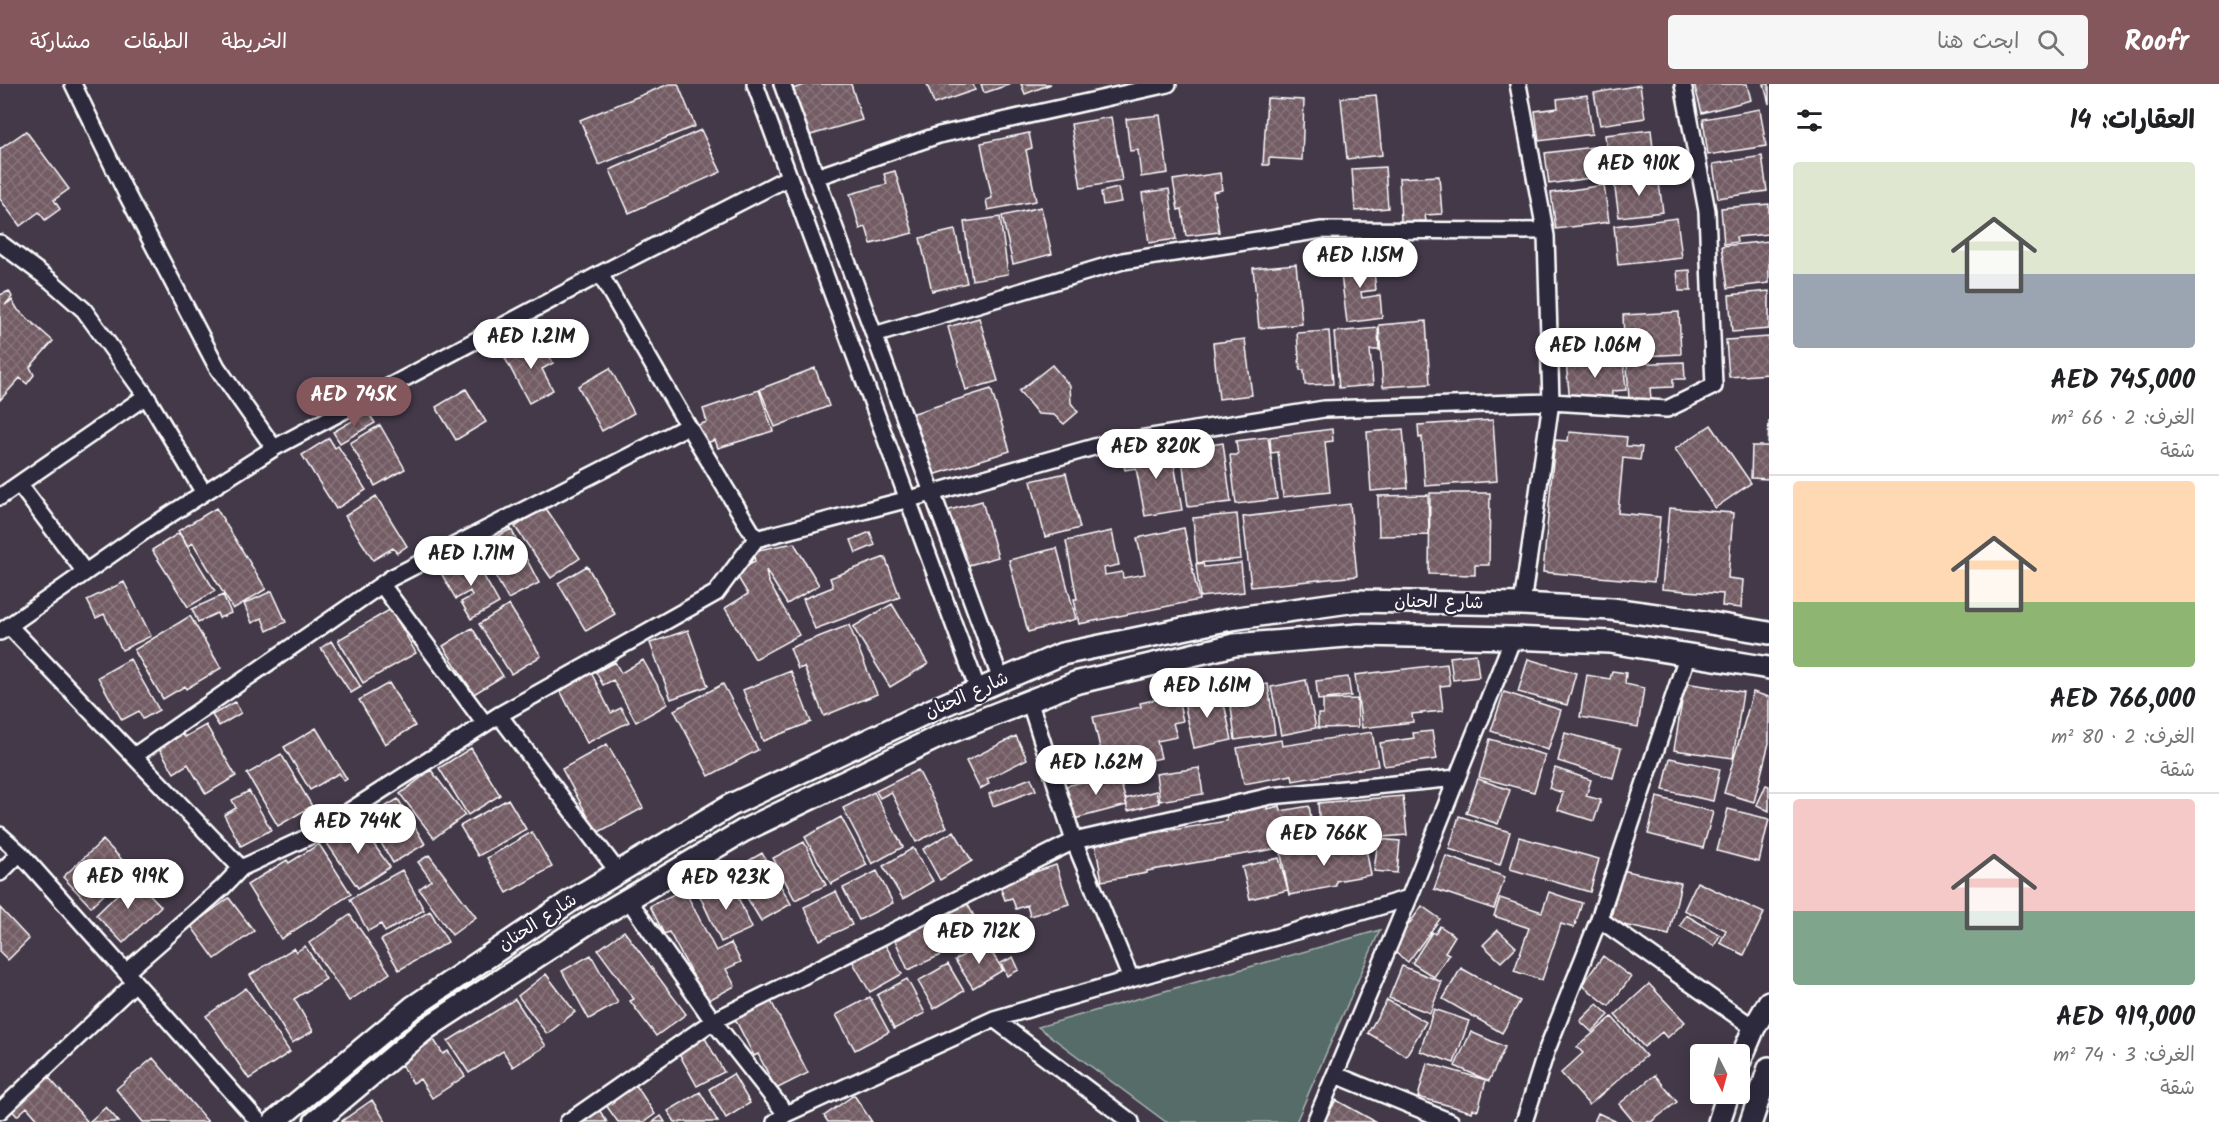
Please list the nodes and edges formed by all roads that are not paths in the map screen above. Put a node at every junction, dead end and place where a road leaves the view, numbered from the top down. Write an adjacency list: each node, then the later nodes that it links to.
1 (73, 84): 16 (street)
2 (755, 84): 7 (street)
3 (782, 84): 8 (street)
4 (1168, 84): 8 (street)
5 (1518, 84): 9 (street)
6 (1683, 84): 14 (street)
7 (789, 177): 11 (street); 21 (street)
8 (816, 177): 12 (street)
9 (1545, 231): 12 (street); 14 (street)
10 (0, 243): 13 (street)
11 (600, 274): 15 (street); 16 (street)
12 (874, 335): 19 (street)
13 (146, 396): 17 (street); 18 (street)
14 (1551, 402): 19 (street); 25 (street)
15 (688, 426): 22 (street); 24 (street)
16 (274, 448): 18 (street)
17 (19, 484): 20 (street); 23 (street)
18 (204, 493): 23 (street)
19 (933, 493): 21 (street); 31 (street)
20 (0, 497)
21 (908, 499): 22 (street); 32 (street)
22 (756, 539): 34 (street)
23 (85, 572): 26 (street)
24 (382, 585): 35 (street); 36 (street)
25 (1522, 604): 27 (main road, شارع الحنان); 31 (main road, شارع الحنان)
26 (4, 629): 36 (street)
27 (1769, 633)
28 (1513, 638): 29 (main road, شارع الحنان); 33 (main road, شارع الحنان); 37 (street)
29 (1688, 654): 30 (main road, شارع الحنان); 46 (street)
30 (1769, 668)
31 (1001, 680): 32 (main road, شارع الحنان)
32 (978, 690): 42 (main road, شارع الحنان)
33 (1029, 700): 39 (street); 45 (main road, شارع الحنان)
34 (499, 715): 35 (street); 42 (street)
35 (485, 724): 41 (street)
36 (134, 756): 41 (street)
37 (1457, 778): 39 (street); 44 (street)
38 (0, 834): 40 (street)
39 (1074, 841): 48 (street); 51 (street)
40 (20, 853): 43 (street); 47 (street)
41 (241, 868): 47 (street)
42 (618, 872): 61 (main road, شارع الحنان)
43 (0, 873)
44 (1409, 897): 48 (street); 55 (street)
45 (628, 899): 51 (street); 62 (main road, شارع الحنان)
46 (1599, 919): 52 (street); 67 (street)
47 (130, 978): 57 (street); 60 (street)
48 (1131, 979): 50 (street)
49 (1769, 1002): 52 (main road)
50 (994, 1019): 58 (street); 64 (street)
51 (713, 1021): 58 (street); 63 (street)
52 (1754, 1028): 53 (main road)
53 (1747, 1044)
54 (1769, 1068): 59 (main road)
55 (1336, 1075): 65 (street); 66 (street)
56 (1725, 1104): 68 (main road)
57 (0, 1111)
58 (781, 1118)
59 (1754, 1120)
60 (259, 1122)
61 (274, 1122)
62 (315, 1122)
63 (568, 1122)
64 (1131, 1122)
65 (1315, 1122)
66 (1451, 1122)
67 (1524, 1122)
68 (1719, 1122)

